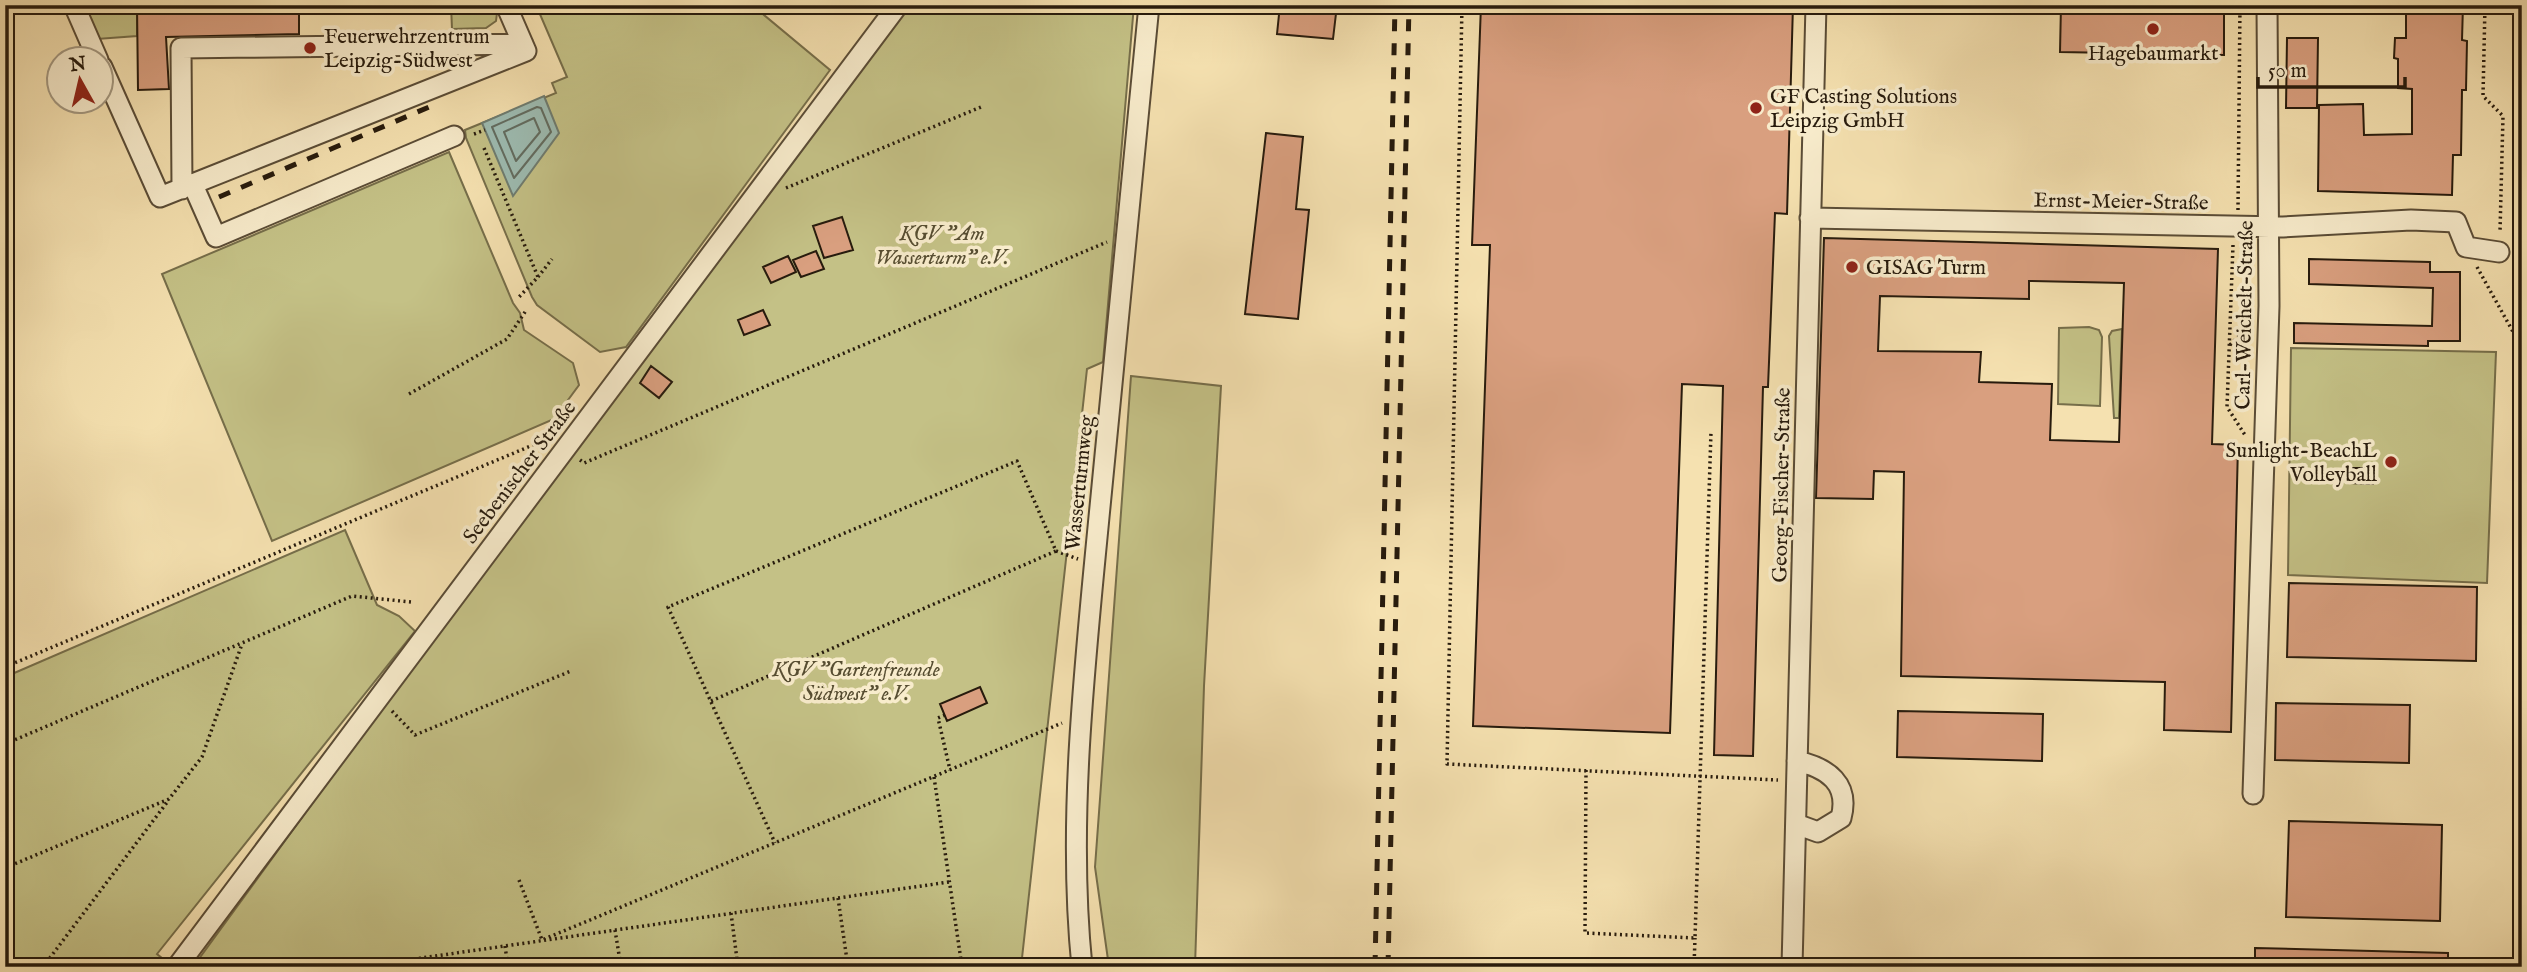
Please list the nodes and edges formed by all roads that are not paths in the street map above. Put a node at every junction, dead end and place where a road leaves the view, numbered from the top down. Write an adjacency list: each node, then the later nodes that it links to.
1 (74, 5): 8 (street)
2 (506, 5): 7 (street)
3 (898, 5): 18 (street, Seebenischer Straße)
4 (1149, 5): 19 (street, Wasserturmweg)
5 (1816, 5): 12 (street, Georg-Fischer-Straße)
6 (2267, 5): 13 (street, Carl-Weichelt-Straße)
7 (523, 44): 11 (street); 11 (street)
8 (92, 46)
9 (116, 98): 11 (street)
10 (460, 137): 11 (street)
11 (188, 187)
12 (1810, 218): 13 (street, Ernst-Meier-Straße); 15 (street, Georg-Fischer-Straße)
13 (2268, 227): 14 (street, Ernst-Meier-Straße); 16 (street, Carl-Weichelt-Straße)
14 (2499, 252)
15 (1797, 761): 17 (street, Georg-Fischer-Straße); 17 (street)
16 (2253, 794)
17 (1796, 824): 20 (street, Georg-Fischer-Straße)
18 (177, 967)
19 (1082, 967)
20 (1792, 967)

